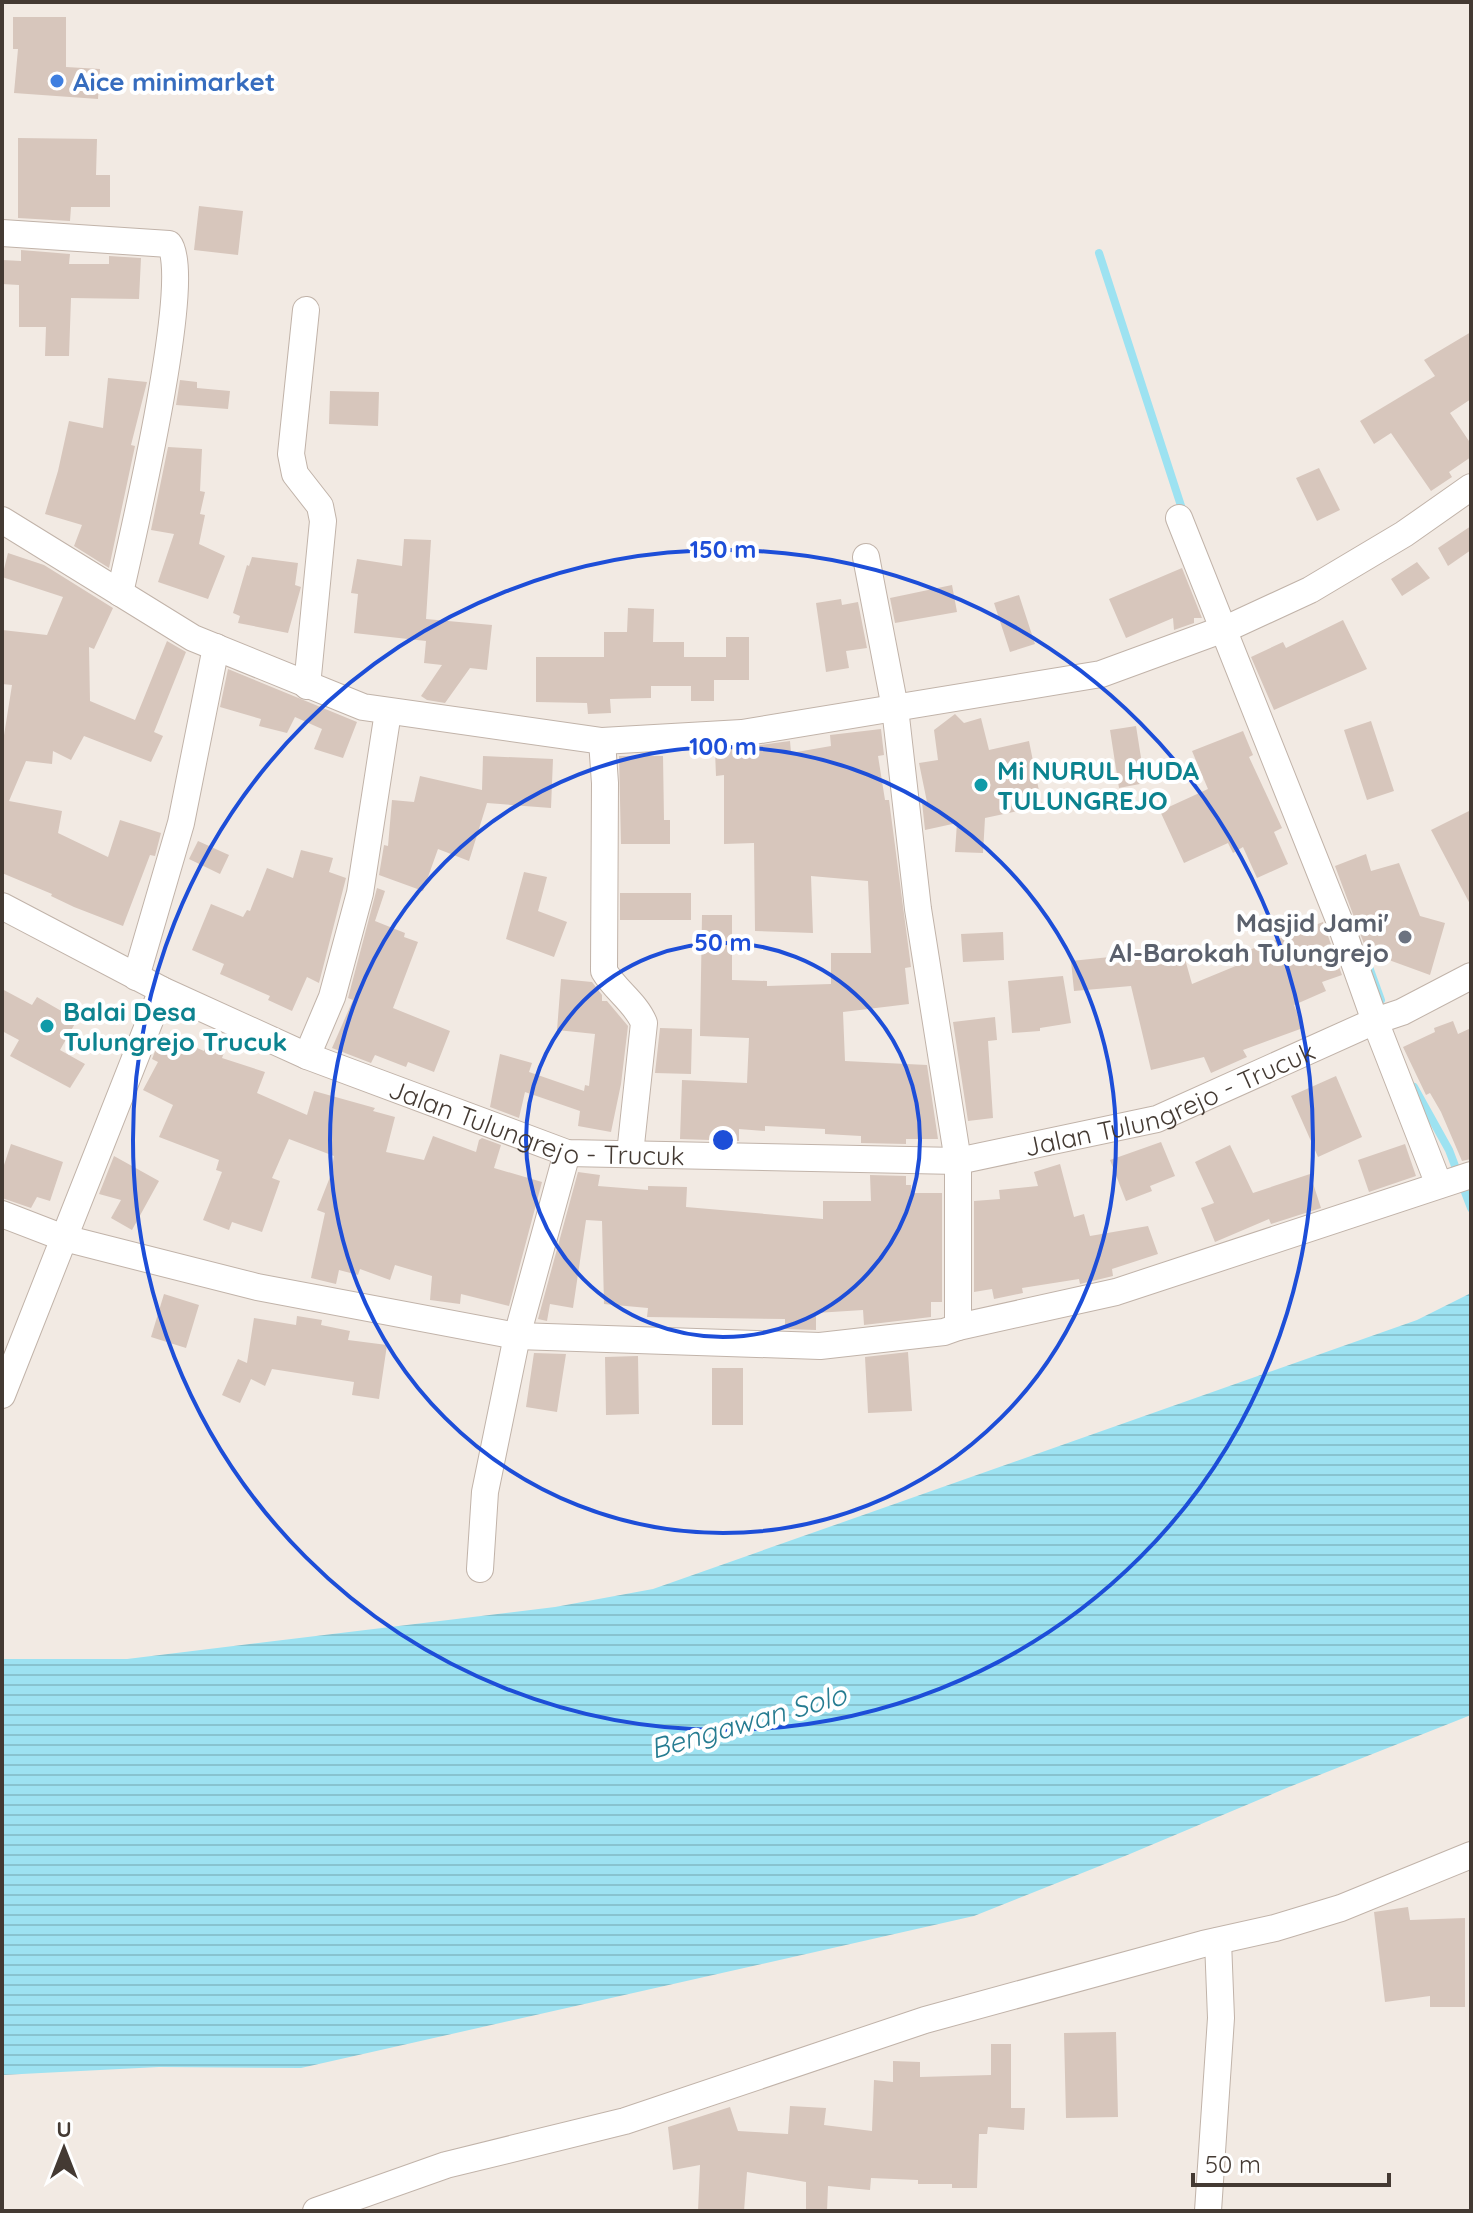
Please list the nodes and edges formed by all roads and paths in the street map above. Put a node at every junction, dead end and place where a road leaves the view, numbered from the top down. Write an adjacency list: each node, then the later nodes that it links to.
1 (2, 233): 7 (street)
2 (306, 310): 10 (street)
3 (1471, 487): 8 (street)
4 (1179, 518): 8 (street)
5 (2, 520): 7 (street)
6 (866, 557): 11 (street)
7 (120, 593): 9 (street)
8 (1222, 629): 11 (street); 18 (street)
9 (216, 647): 10 (street); 16 (street)
10 (307, 686): 12 (street)
11 (895, 708): 13 (street); 22 (street)
12 (388, 712): 13 (street); 19 (street)
13 (602, 741): 21 (street)
14 (2, 906): 16 (street, Jalan Tulungrejo - Trucuk)
15 (1471, 976): 18 (street, Jalan Tulungrejo - Trucuk)
16 (136, 977): 17 (street, Jalan Tulungrejo - Trucuk)
17 (162, 990): 19 (street, Jalan Tulungrejo - Trucuk); 26 (street)
18 (1375, 1021): 22 (street, Jalan Tulungrejo - Trucuk); 24 (street)
19 (307, 1056): 20 (street, Jalan Tulungrejo - Trucuk)
20 (567, 1153): 21 (street, Jalan Tulungrejo - Trucuk); 28 (street)
21 (630, 1154): 22 (street, Jalan Tulungrejo - Trucuk)
22 (958, 1161): 27 (street)
23 (1471, 1175): 24 (street)
24 (1439, 1185): 27 (street)
25 (2, 1214): 26 (street)
26 (64, 1238): 28 (street); 29 (street)
27 (958, 1327): 28 (street)
28 (517, 1336): 30 (street)
29 (2, 1395)
30 (480, 1569)
31 (1471, 1855): 32 (street)
32 (1218, 1941): 33 (street); 34 (street)
33 (316, 2211)
34 (1208, 2211)

